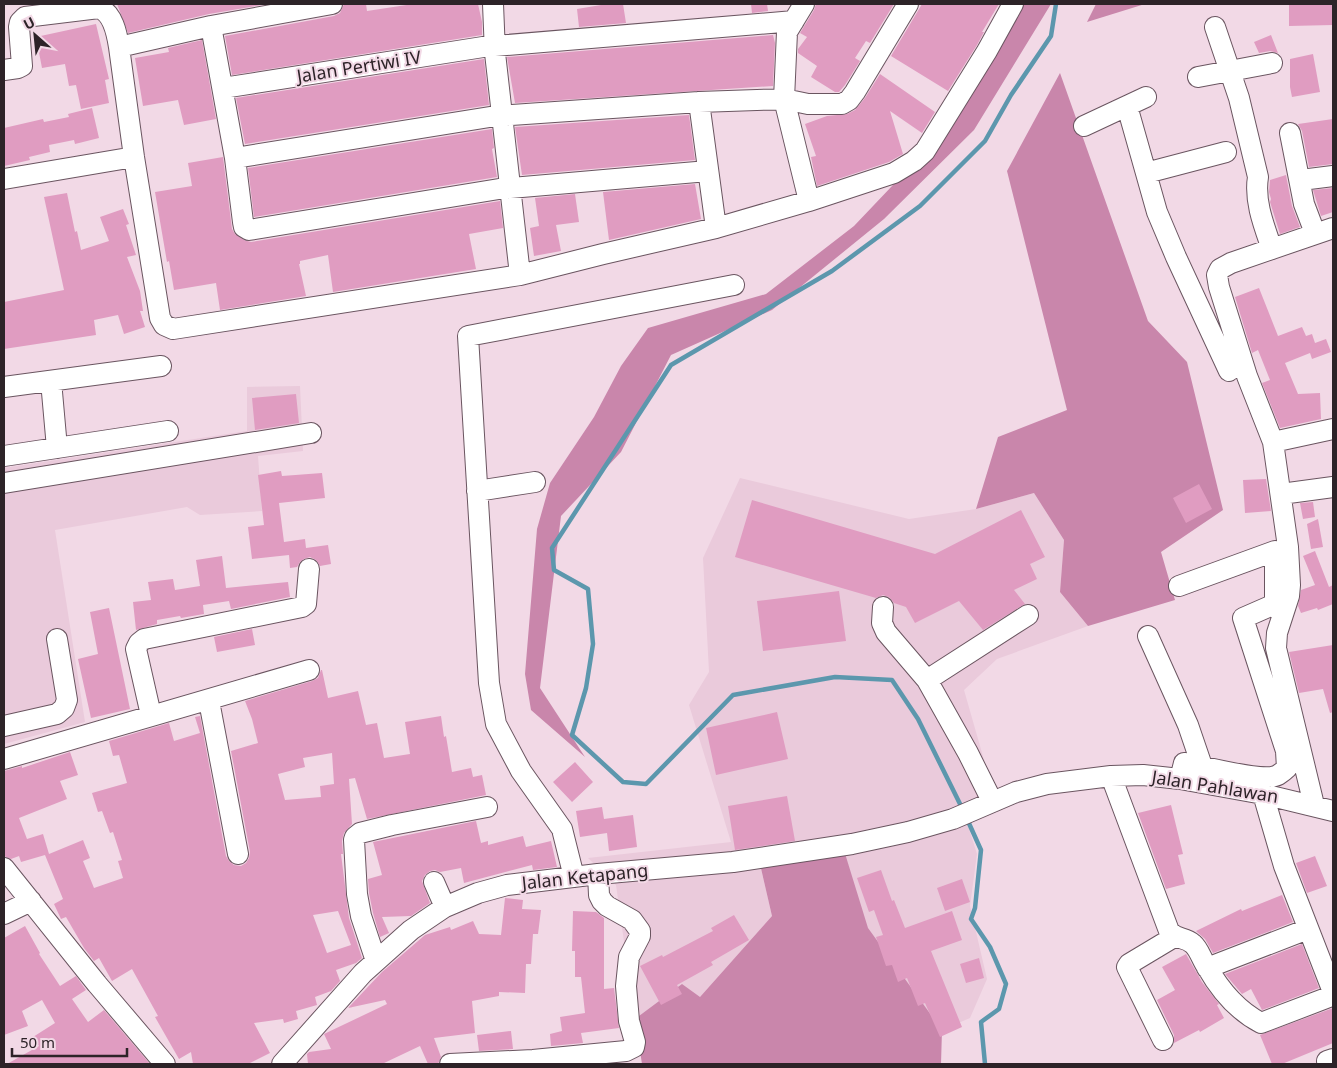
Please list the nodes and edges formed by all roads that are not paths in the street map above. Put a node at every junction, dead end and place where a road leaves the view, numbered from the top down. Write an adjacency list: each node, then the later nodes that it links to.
1 (332, 4): 6 (street)
2 (493, 4): 10 (street)
3 (804, 4): 7 (street)
4 (908, 4): 18 (street)
5 (1013, 4): 33 (street)
6 (299, 6): 8 (street)
7 (794, 21): 10 (street, Jalan Pertiwi IV); 18 (street)
8 (210, 26): 11 (street); 16 (street)
9 (1215, 27): 14 (street)
10 (494, 46): 16 (street, Jalan Pertiwi IV); 21 (street)
11 (120, 47): 13 (street); 25 (street)
12 (1272, 63): 14 (street)
13 (4, 70)
14 (1230, 71): 15 (street); 36 (street)
15 (1198, 77)
16 (223, 88): 26 (street)
17 (1146, 97): 20 (street)
18 (784, 99): 19 (street); 33 (street)
19 (699, 102): 21 (street); 27 (street)
20 (1126, 106): 22 (street); 28 (street)
21 (502, 116): 26 (street); 32 (street)
22 (1084, 126)
23 (1290, 133): 30 (street)
24 (1226, 152): 28 (street)
25 (134, 157): 31 (street); 37 (street)
26 (235, 158): 32 (street)
27 (708, 171): 32 (street); 34 (street)
28 (1146, 173): 39 (street)
29 (1333, 176): 30 (street)
30 (1300, 178): 35 (street)
31 (4, 180)
32 (510, 189): 37 (street)
33 (809, 201): 34 (street)
34 (716, 228): 37 (street)
35 (1324, 230): 36 (street)
36 (1272, 249): 39 (street)
37 (520, 275)
38 (734, 285): 52 (street)
39 (1232, 360): 46 (street)
40 (162, 366): 41 (street)
41 (51, 381): 42 (street); 47 (street)
42 (4, 387)
43 (1333, 429): 46 (street)
44 (168, 432): 47 (street)
45 (311, 433): 50 (street)
46 (1273, 442): 53 (street)
47 (57, 448): 48 (street)
48 (4, 456)
49 (534, 482): 52 (street)
50 (4, 483)
51 (1333, 487): 53 (street)
52 (477, 491): 78 (street)
53 (1281, 494): 71 (street)
54 (309, 569): 63 (street)
55 (1179, 586): 66 (street)
56 (883, 608): 61 (street)
57 (1028, 615): 61 (street)
58 (1148, 636): 66 (street)
59 (57, 638): 64 (street)
60 (309, 670): 62 (street)
61 (927, 680): 70 (street)
62 (209, 701): 63 (street); 75 (street)
63 (151, 715): 65 (street)
64 (4, 726)
65 (4, 759)
66 (1202, 766): 68 (street)
67 (1111, 776): 68 (street, Jalan Pahlawan); 70 (street, Jalan Pahlawan); 84 (street)
68 (1180, 779): 69 (street, Jalan Pahlawan)
69 (1263, 794): 71 (street, Jalan Pahlawan); 83 (street)
70 (985, 805): 74 (street, Jalan Pahlawan)
71 (1314, 805): 73 (street, Jalan Pahlawan)
72 (487, 807): 85 (street)
73 (1333, 811)
74 (952, 819): 77 (street, Jalan Ketapang)
75 (238, 854)
76 (4, 868): 80 (street)
77 (598, 874): 78 (street, Jalan Ketapang); 90 (street)
78 (574, 877): 81 (street, Jalan Ketapang)
79 (434, 882): 81 (street)
80 (31, 901): 82 (street); 88 (street)
81 (445, 906): 85 (street, Jalan Ketapang)
82 (4, 914)
83 (1308, 929): 86 (street); 86 (street)
84 (1174, 937): 86 (street); 87 (street)
85 (376, 961): 89 (street, Jalan Ketapang)
86 (1207, 968)
87 (1163, 1040)
88 (165, 1064)
89 (282, 1064)
90 (450, 1064)

